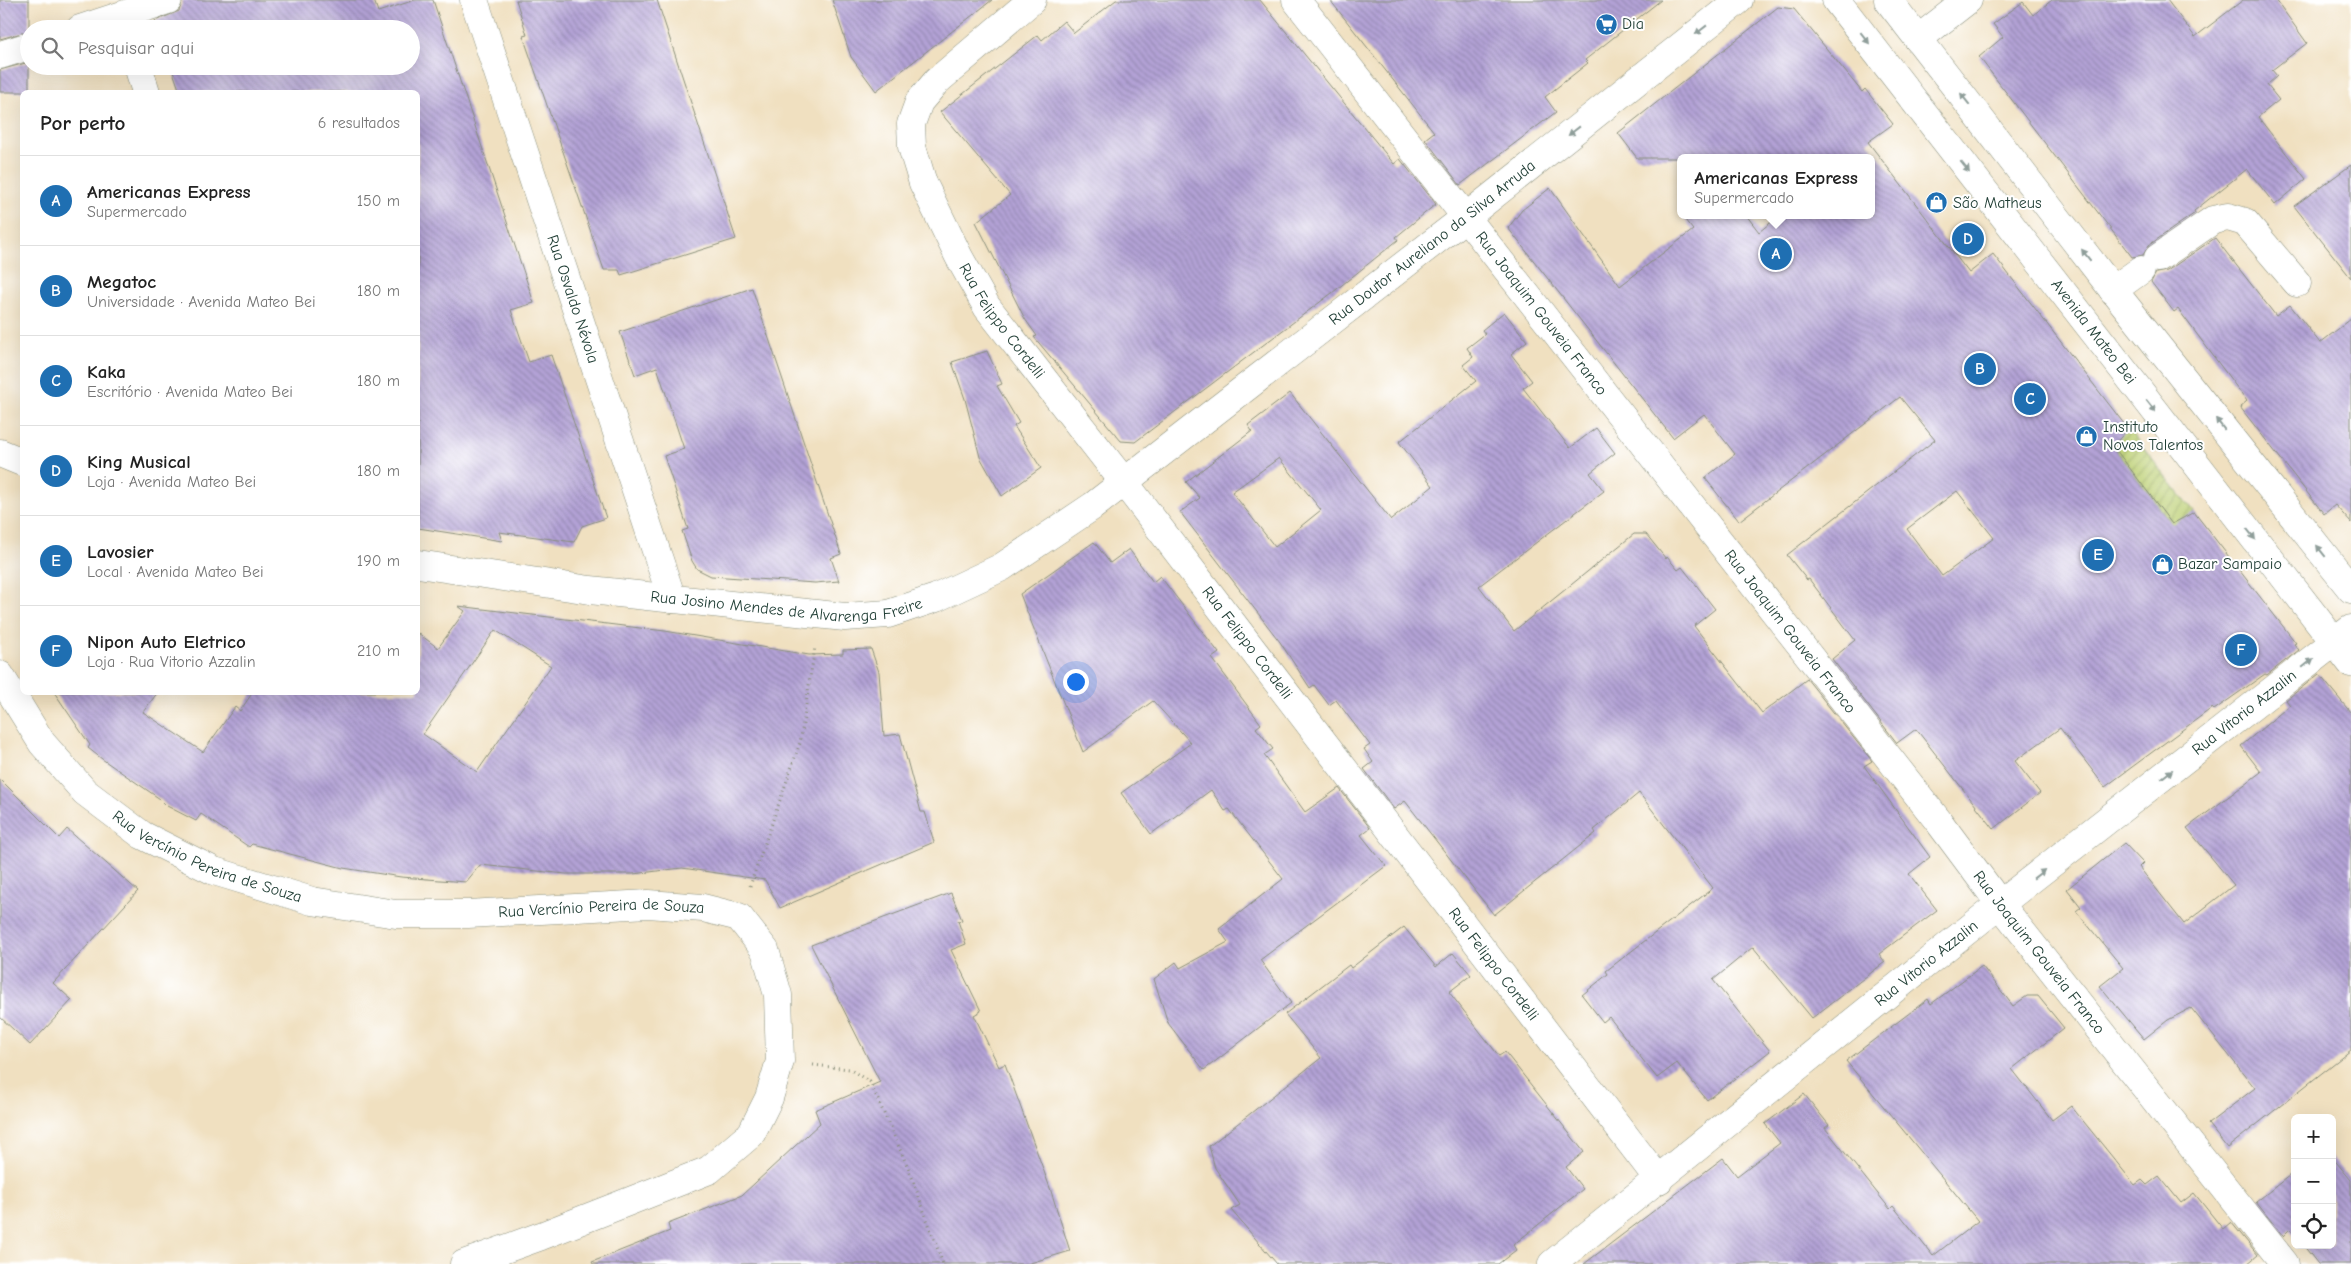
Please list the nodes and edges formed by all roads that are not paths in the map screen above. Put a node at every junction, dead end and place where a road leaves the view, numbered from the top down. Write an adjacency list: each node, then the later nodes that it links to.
1 (168, 0): 9 (street)
2 (474, 0): 24 (street, Rua Osvaldo Névola)
3 (1032, 0): 21 (street, Rua Felippo Cordelli)
4 (1296, 0): 16 (street, Rua Joaquim Gouveia Franco)
5 (1739, 0): 16 (street, Rua Doutor Aureliano da Silva Arruda, one-way to 16)
6 (1836, 0): 25 (street, Avenida Mateo Bei, one-way to 25)
7 (1888, 0): 11 (street)
8 (1968, 0): 11 (street)
9 (120, 15): 10 (street)
10 (106, 20)
11 (1918, 39): 18 (street, one-way to 11)
12 (20, 49): 13 (street)
13 (0, 55)
14 (141, 75): 15 (street)
15 (145, 90)
16 (1466, 217): 21 (street, Rua Doutor Aureliano da Silva Arruda); 28 (street, Rua Joaquim Gouveia Franco)
17 (2297, 283): 18 (street)
18 (2113, 290): 23 (street, one-way to 18)
19 (0, 453): 20 (street)
20 (20, 461)
21 (1124, 482): 24 (street, Rua Josino Mendes de Alvarenga Freire); 29 (street, Rua Felippo Cordelli)
22 (420, 564): 24 (street, Rua Josino Mendes de Alvarenga Freire)
23 (2351, 590)
24 (672, 599)
25 (2343, 635): 26 (street, Avenida Mateo Bei); 28 (street, Rua Vitorio Azzalin, one-way to 25)
26 (2351, 663)
27 (0, 675): 30 (street, Rua Vercínio Pereira de Souza)
28 (2000, 904): 29 (street, Rua Vitorio Azzalin); 32 (street, Rua Joaquim Gouveia Franco)
29 (1658, 1180): 31 (street, Rua Vitorio Azzalin)
30 (464, 1264)
31 (1552, 1264)
32 (2285, 1264)

